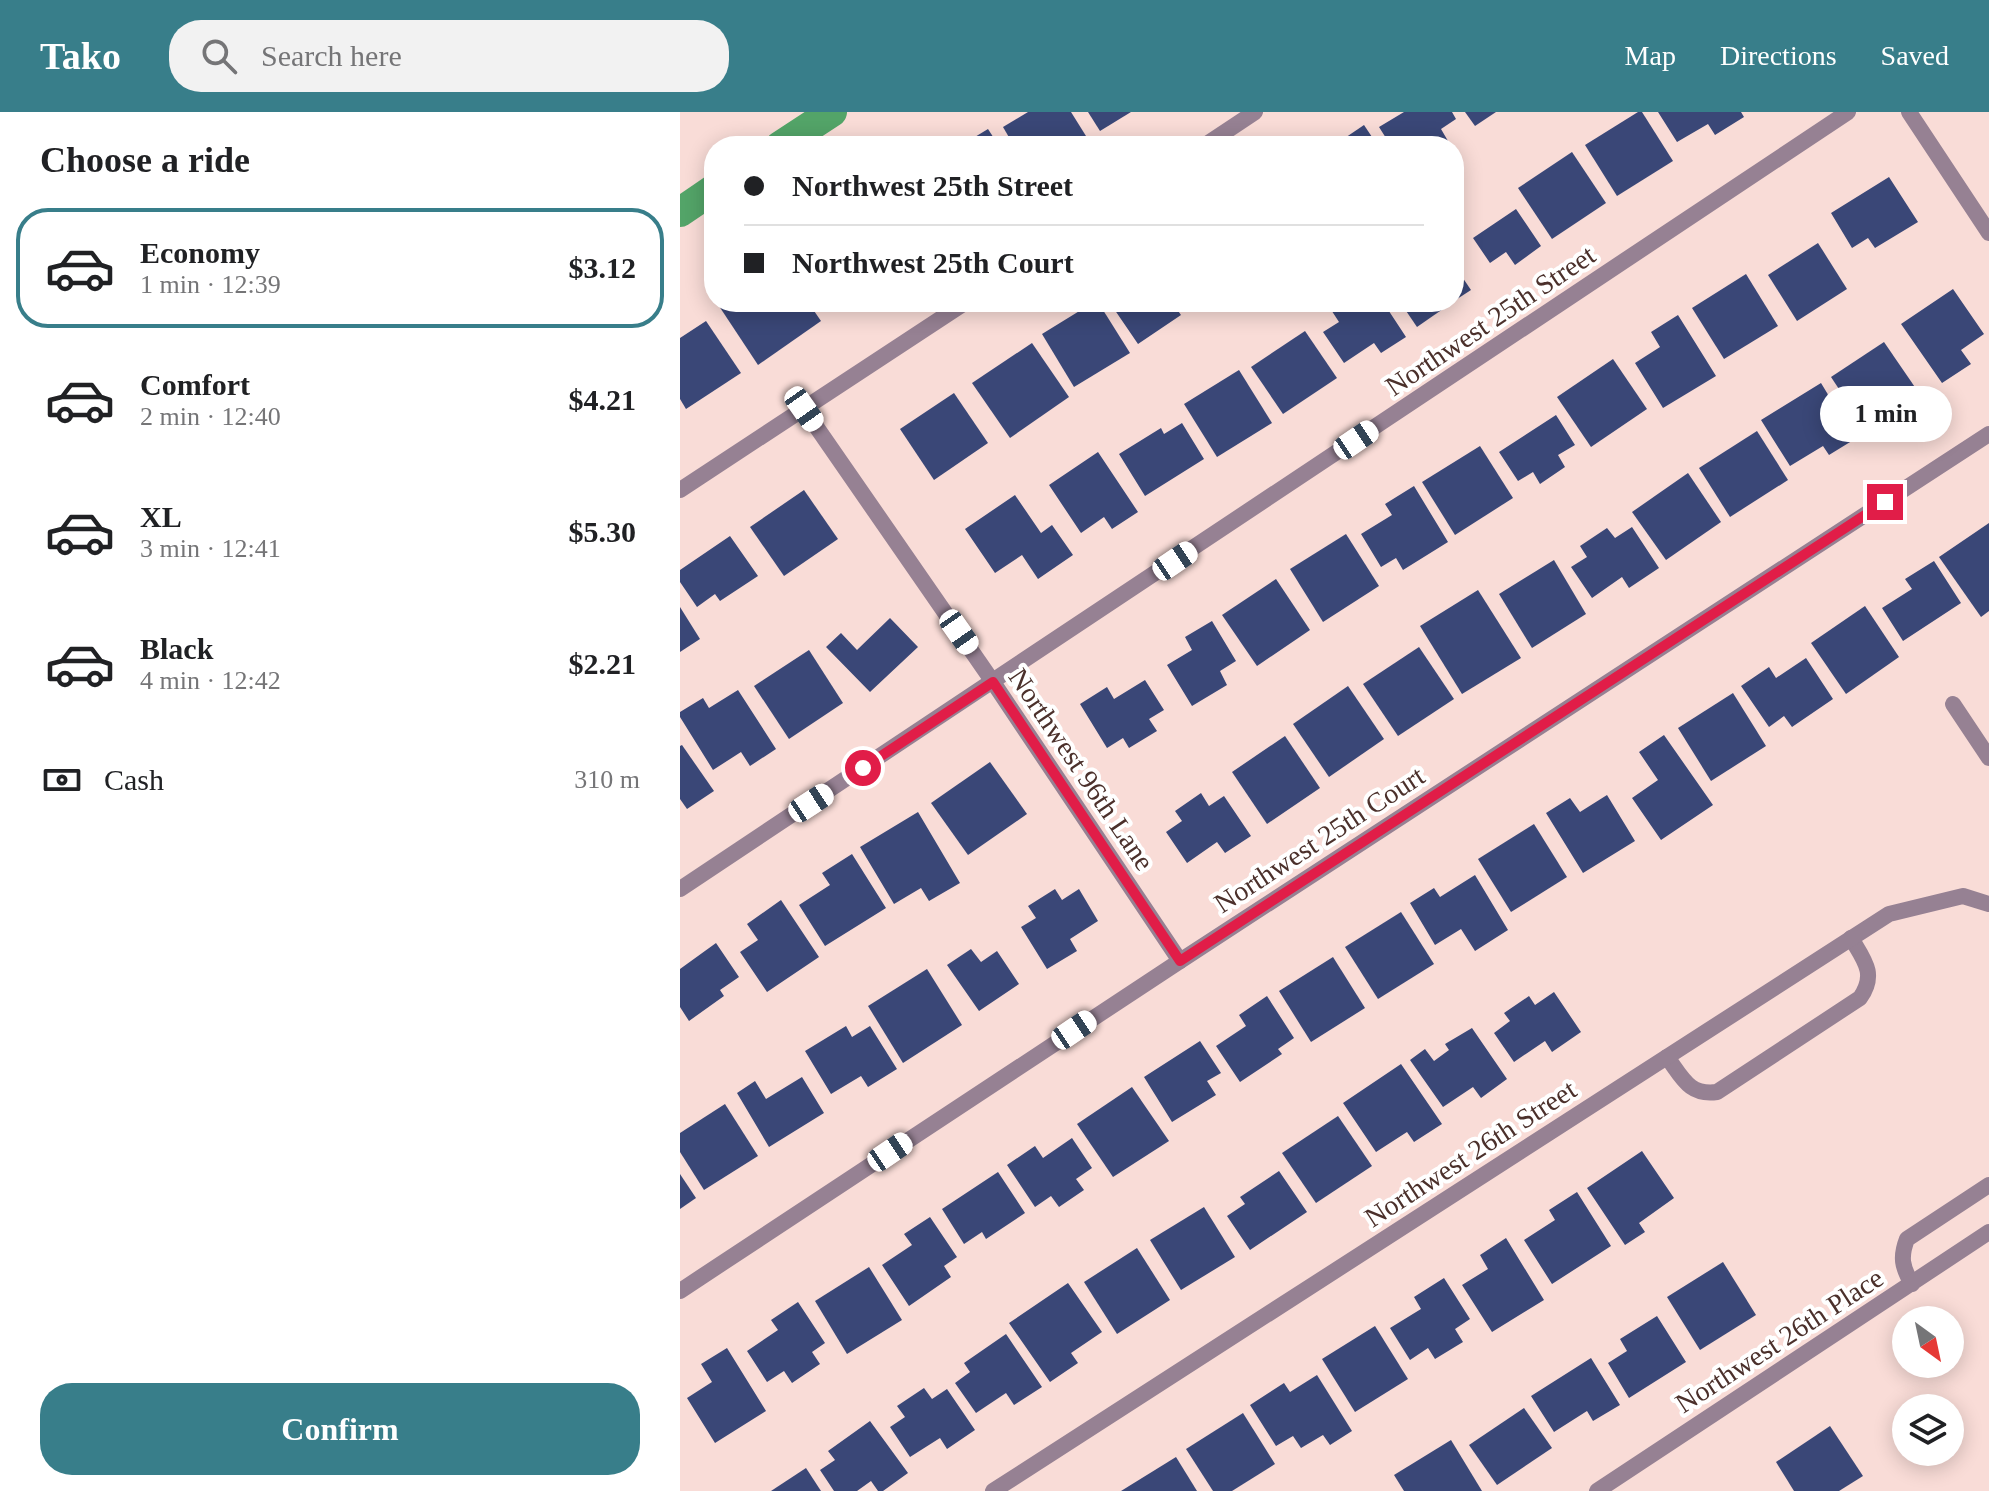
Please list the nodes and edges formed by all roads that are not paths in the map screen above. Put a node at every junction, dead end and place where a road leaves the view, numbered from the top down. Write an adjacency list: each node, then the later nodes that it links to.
1 (1255, 112): 4 (street)
2 (1848, 112): 10 (street, Northwest 25th Street)
3 (1909, 112): 5 (street)
4 (1219, 136)
5 (1989, 233)
6 (951, 312): 7 (street)
7 (804, 409): 9 (street); 10 (street, Northwest 96th Lane)
8 (1989, 434): 16 (street, Northwest 25th Court)
9 (680, 490)
10 (993, 682): 13 (street, Northwest 25th Street); 16 (street, Northwest 96th Lane)
11 (1953, 704): 12 (street)
12 (1989, 758)
13 (680, 889)
14 (1989, 904): 15 (street, Northwest 26th Street)
15 (1851, 938): 17 (street, Northwest 26th Street); 17 (street)
16 (1180, 961): 21 (street, Northwest 25th Court)
17 (1667, 1057): 22 (street, Northwest 26th Street)
18 (1989, 1185): 20 (street)
19 (1989, 1232): 20 (street, Northwest 26th Place)
20 (1912, 1284): 23 (street, Northwest 26th Place)
21 (680, 1291)
22 (993, 1491)
23 (1597, 1491)

